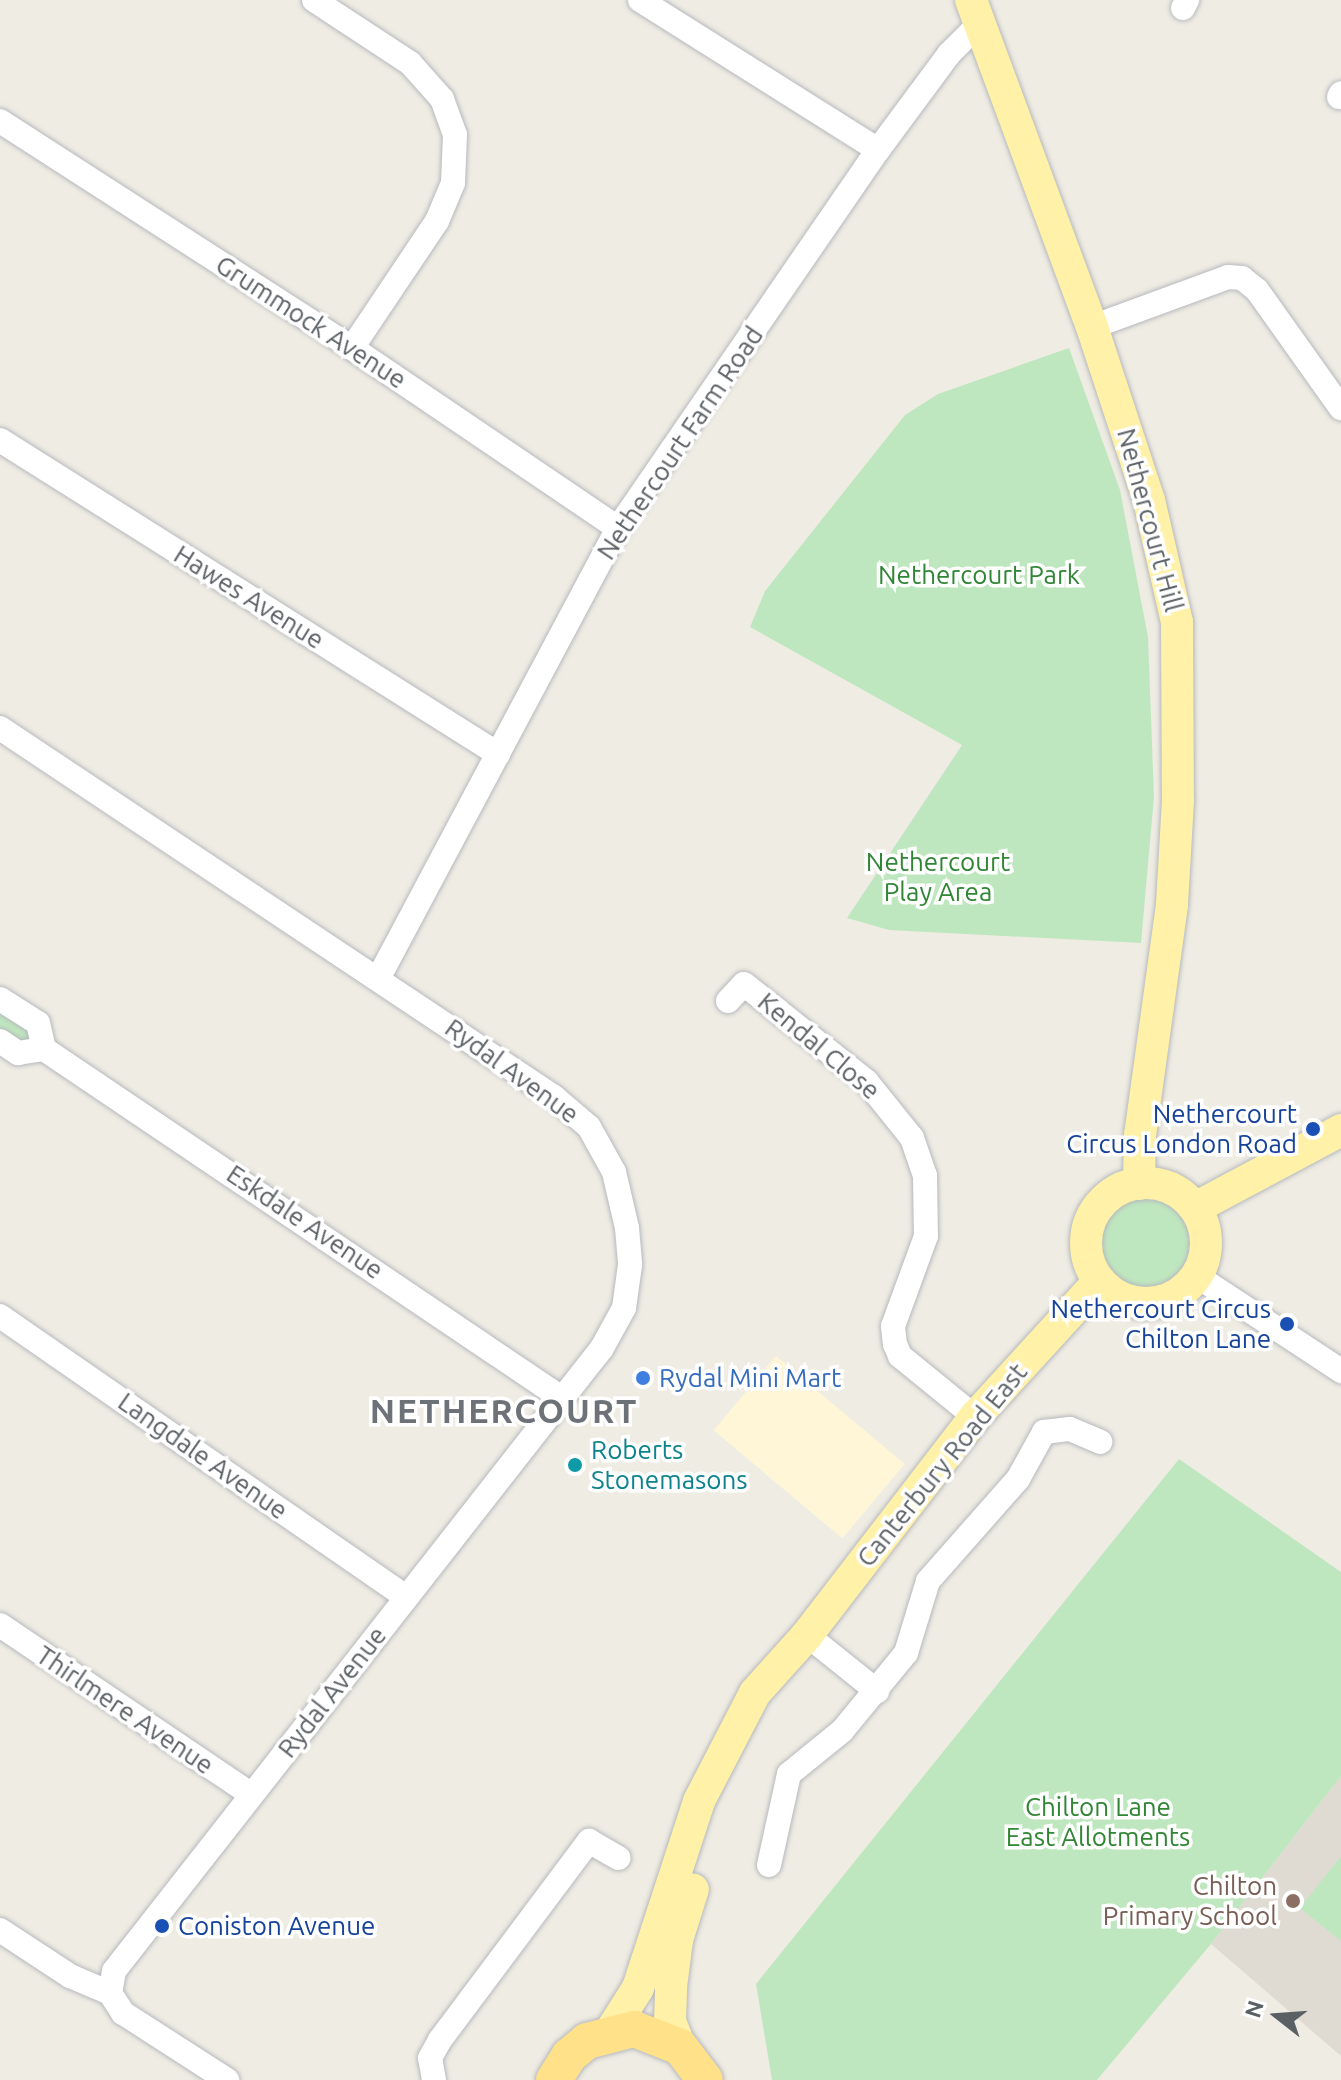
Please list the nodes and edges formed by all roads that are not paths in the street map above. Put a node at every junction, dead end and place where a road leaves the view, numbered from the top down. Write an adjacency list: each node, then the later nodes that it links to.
1 (314, 0): 7 (street)
2 (640, 0): 5 (street)
3 (975, 11): 5 (street, Nethercourt Farm Road); 6 (main road, Nethercourt Hill)
4 (0, 121): 7 (street, Grummock Avenue)
5 (878, 150): 10 (street, Nethercourt Farm Road)
6 (1092, 327): 8 (street); 19 (main road, Nethercourt Hill)
7 (352, 348): 10 (street, Grummock Avenue)
8 (1341, 408)
9 (0, 440): 12 (street, Hawes Avenue)
10 (618, 528): 12 (street, Nethercourt Farm Road)
11 (0, 728): 13 (street, Rydal Avenue)
12 (498, 754): 13 (street, Nethercourt Farm Road)
13 (379, 977): 25 (street, Rydal Avenue)
14 (0, 999): 17 (street, Eskdale Avenue)
15 (728, 1001): 26 (street, Kendal Close)
16 (0, 1041): 17 (street, Eskdale Avenue)
17 (44, 1049): 25 (street, Eskdale Avenue)
18 (1341, 1130): 20 (main road)
19 (1139, 1184): 20 (main road); 22 (main road)
20 (1195, 1208): 21 (main road)
21 (1197, 1276): 22 (main road); 24 (street)
22 (1099, 1281): 26 (main road, Canterbury Road East)
23 (0, 1316): 28 (street, Langdale Avenue)
24 (1341, 1371)
25 (563, 1399): 28 (street, Rydal Avenue)
26 (975, 1417): 30 (main road, Canterbury Road East)
27 (1100, 1442): 31 (street)
28 (406, 1597): 32 (street, Rydal Avenue)
29 (0, 1625): 32 (street, Thirlmere Avenue)
30 (799, 1644): 31 (street); 37 (main road, Canterbury Road East); 38 (main road, Canterbury Road East)
31 (877, 1691): 34 (street)
32 (251, 1794): 36 (street, Rydal Avenue)
33 (618, 1858): 40 (street)
34 (769, 1865)
35 (0, 1930): 36 (street)
36 (110, 1993): 39 (street)
37 (610, 2032): 38 (highway); 41 (highway)
38 (680, 2047): 42 (highway)
39 (227, 2080)
40 (434, 2080)
41 (554, 2080)
42 (705, 2080)

